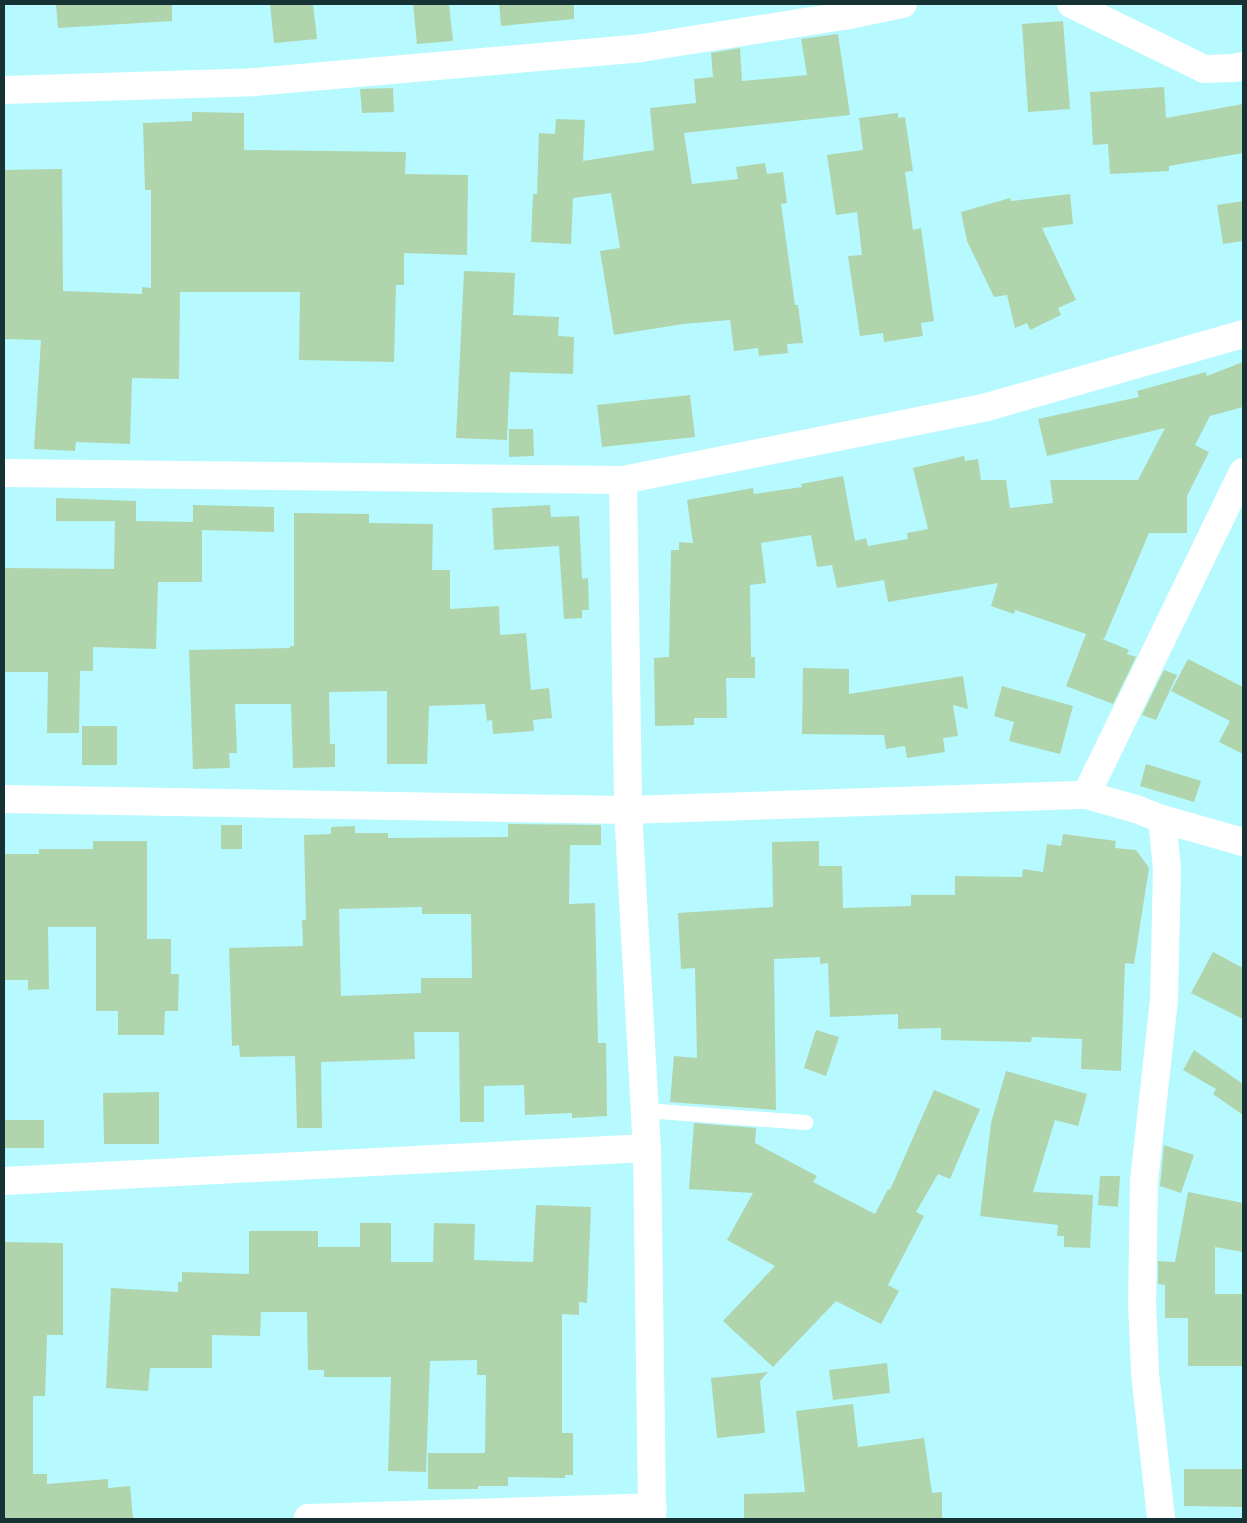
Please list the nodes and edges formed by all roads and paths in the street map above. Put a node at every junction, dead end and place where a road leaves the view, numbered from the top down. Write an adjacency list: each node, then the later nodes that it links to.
1 (903, 4): 3 (street)
2 (1071, 4): 4 (street)
3 (843, 10): 5 (street)
4 (1243, 66)
5 (4, 90)
6 (1243, 334): 9 (street)
7 (1243, 472): 10 (street)
8 (4, 473): 9 (street)
9 (623, 480): 12 (street)
10 (1086, 795): 12 (street); 13 (street)
11 (4, 799): 12 (street)
12 (628, 810): 15 (street)
13 (1162, 819): 14 (street); 21 (street)
14 (1243, 842)
15 (645, 1110): 16 (lane); 17 (street)
16 (806, 1122)
17 (647, 1148): 18 (street); 19 (street)
18 (4, 1181)
19 (652, 1513): 20 (street)
20 (308, 1518)
21 (1161, 1519)

